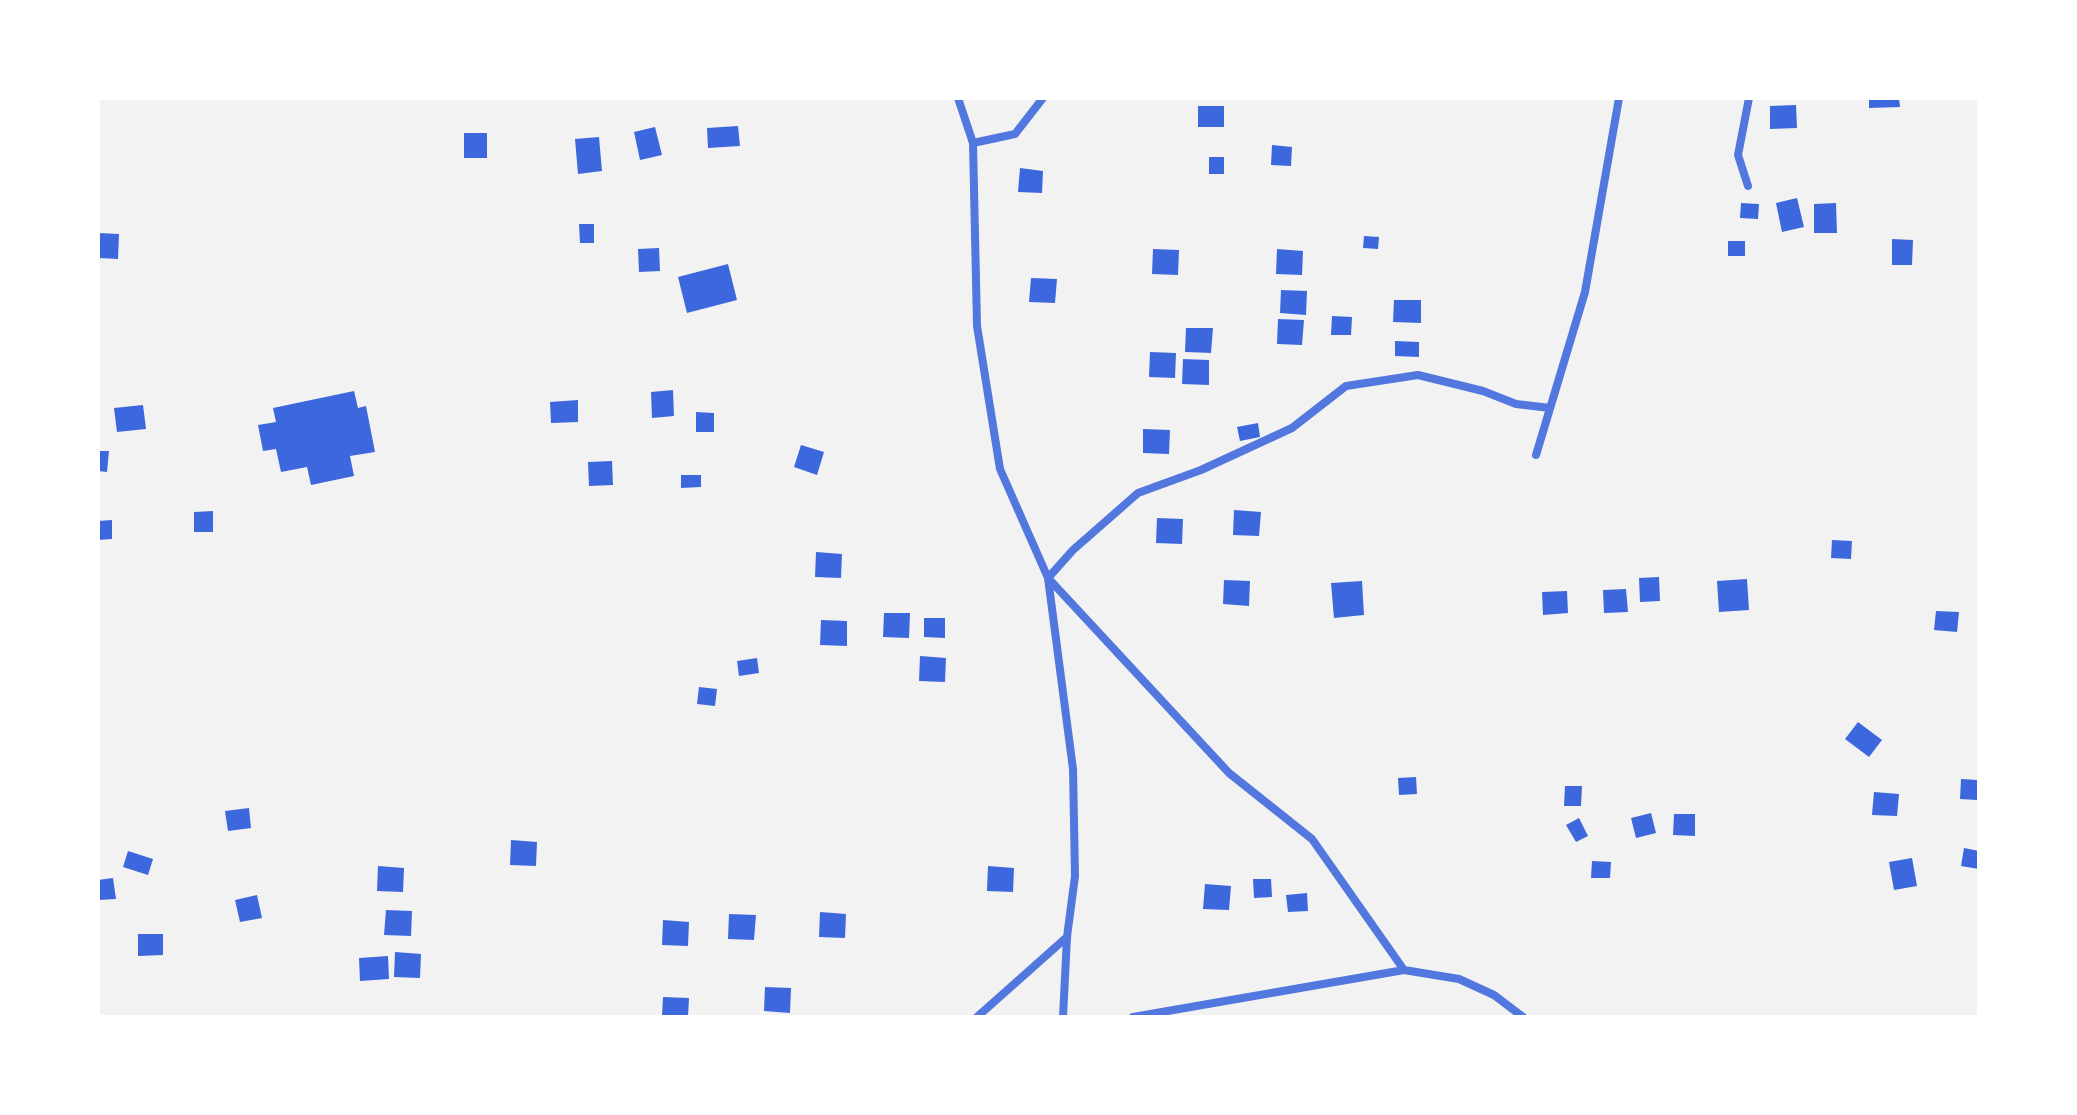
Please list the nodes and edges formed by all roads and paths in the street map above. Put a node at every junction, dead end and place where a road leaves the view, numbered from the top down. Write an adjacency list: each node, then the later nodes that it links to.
1 (958, 98): 5 (street)
2 (1043, 98): 5 (street)
3 (1619, 98): 7 (street)
4 (1749, 98): 6 (street)
5 (973, 143): 9 (street)
6 (1748, 186)
7 (1550, 408): 8 (street); 9 (street)
8 (1536, 455)
9 (1048, 578): 10 (street); 11 (street)
10 (1067, 937): 12 (street); 13 (street)
11 (1404, 970): 14 (street); 15 (street)
12 (977, 1017)
13 (1063, 1017)
14 (1133, 1017)
15 (1523, 1017)

